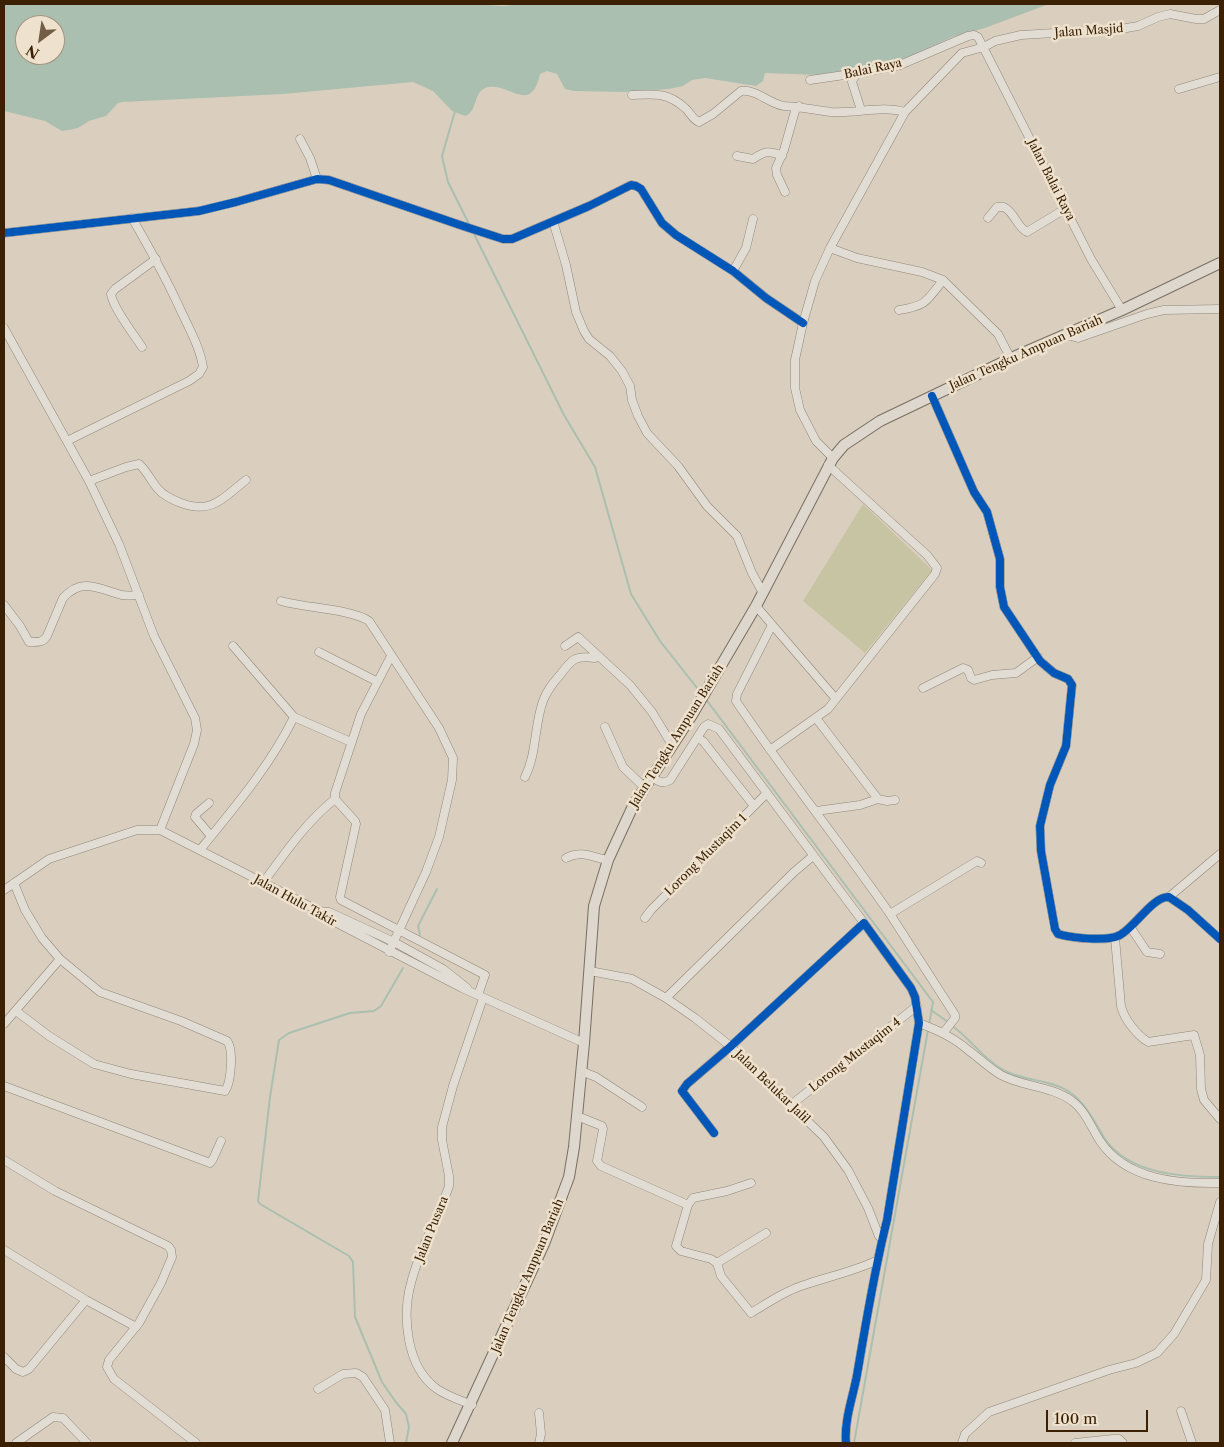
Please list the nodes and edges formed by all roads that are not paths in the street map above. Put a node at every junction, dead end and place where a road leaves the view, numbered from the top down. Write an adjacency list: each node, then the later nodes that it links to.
1 (1220, 10): 2 (street, Jalan Masjid)
2 (984, 47): 3 (street, Balai Raya); 10 (street, Jalan Masjid); 16 (street, Jalan Balai Raya)
3 (856, 74): 5 (street, Balai Raya); 9 (street)
4 (1220, 77): 6 (street)
5 (810, 80)
6 (1179, 89)
7 (632, 95): 8 (street)
8 (799, 106): 9 (street); 13 (street)
9 (861, 110): 10 (street)
10 (905, 112): 22 (street, Jalan Masjid)
11 (300, 139): 14 (street)
12 (737, 156): 13 (street)
13 (782, 156): 15 (street)
14 (317, 179): 17 (street); 20 (street)
15 (784, 192)
16 (1065, 209): 18 (street); 29 (street, Jalan Balai Raya)
17 (132, 218): 21 (street); 23 (street)
18 (988, 218)
19 (753, 219): 25 (street)
20 (553, 221): 25 (street); 40 (street)
21 (4, 233)
22 (830, 248): 26 (street); 30 (street, Jalan Masjid)
23 (156, 259): 33 (street); 36 (street)
24 (1220, 263): 29 (main road, Jalan Tengku Ampuan Bariah)
25 (733, 271): 30 (street)
26 (943, 280): 28 (street); 34 (street)
27 (1220, 309): 32 (street)
28 (899, 310)
29 (1122, 310): 32 (main road, Jalan Tengku Ampuan Bariah)
30 (802, 323): 37 (street, Jalan Masjid)
31 (4, 328): 36 (street)
32 (1067, 335): 34 (main road, Jalan Tengku Ampuan Bariah)
33 (142, 347)
34 (1011, 359): 35 (main road, Jalan Tengku Ampuan Bariah)
35 (932, 396): 37 (main road, Jalan Tengku Ampuan Bariah); 51 (street)
36 (67, 441): 39 (street)
37 (831, 462): 40 (main road, Jalan Tengku Ampuan Bariah); 54 (street, Jalan Masjid)
38 (246, 480): 39 (street)
39 (90, 481): 41 (street)
40 (763, 593): 44 (main road, Jalan Tengku Ampuan Bariah)
41 (139, 596): 43 (street); 72 (street)
42 (280, 601): 49 (street)
43 (4, 605)
44 (756, 606): 45 (street); 60 (main road, Jalan Tengku Ampuan Bariah)
45 (772, 625): 54 (street); 61 (street)
46 (233, 646): 55 (street)
47 (565, 646): 50 (street)
48 (320, 652): 52 (street)
49 (390, 656): 52 (street); 89 (street)
50 (598, 656): 60 (street); 62 (street)
51 (1038, 657): 53 (street); 90 (street)
52 (376, 681): 59 (street)
53 (923, 688)
54 (836, 699): 56 (street)
55 (294, 717): 59 (street); 73 (street)
56 (816, 718): 61 (street); 67 (street)
57 (604, 727): 64 (street)
58 (697, 738): 63 (street); 65 (street); 70 (street)
59 (351, 742): 66 (street)
60 (672, 745): 63 (main road, Jalan Tengku Ampuan Bariah)
61 (770, 750): 71 (street)
62 (525, 777)
63 (652, 777): 64 (main road, Jalan Tengku Ampuan Bariah)
64 (645, 788): 78 (main road, Jalan Tengku Ampuan Bariah)
65 (768, 793): 70 (street, Lorong Mustaqim 1); 76 (street)
66 (336, 799): 81 (street); 89 (street)
67 (878, 799): 68 (street); 71 (street)
68 (895, 800)
69 (209, 804): 73 (street)
70 (754, 806): 86 (street, Lorong Mustaqim 1)
71 (816, 811): 85 (street)
72 (160, 830): 74 (street, Jalan Hulu Takir); 80 (street, Jalan Hulu Takir)
73 (211, 836): 74 (street)
74 (200, 850): 81 (street, Jalan Hulu Takir)
75 (1220, 854): 83 (street)
76 (813, 856): 87 (street); 99 (street)
77 (566, 858): 78 (street)
78 (608, 860): 96 (main road, Jalan Tengku Ampuan Bariah)
79 (981, 862): 85 (street)
80 (14, 883): 82 (street, Jalan Hulu Takir); 95 (street)
81 (263, 883): 84 (street, Jalan Hulu Takir)
82 (4, 890)
83 (1169, 897): 88 (street); 91 (street)
84 (319, 911): 92 (street); 93 (street, Jalan Hulu Takir)
85 (890, 914): 104 (street)
86 (645, 918)
87 (864, 923): 100 (street); 106 (street)
88 (1131, 928): 90 (street); 94 (street)
89 (399, 930): 92 (street); 98 (street, Jalan Pusara)
90 (1115, 938): 112 (street)
91 (1220, 940)
92 (394, 942): 93 (street); 97 (street)
93 (390, 952): 97 (street, Jalan Hulu Takir)
94 (1160, 954)
95 (60, 959): 101 (street); 101 (street)
96 (590, 971): 99 (street, Jalan Belukar Jalil); 105 (main road, Jalan Tengku Ampuan Bariah)
97 (468, 990): 98 (street, Jalan Hulu Takir)
98 (481, 997): 105 (street, Jalan Hulu Takir); 129 (street, Jalan Pusara)
99 (666, 998): 106 (street, Jalan Belukar Jalil)
100 (917, 1006): 102 (street); 109 (street, Lorong Mustaqim 4)
101 (16, 1011): 103 (street)
102 (921, 1023): 104 (street); 121 (street)
103 (4, 1024)
104 (945, 1031): 117 (street)
105 (584, 1043): 107 (main road, Jalan Tengku Ampuan Bariah)
106 (730, 1047): 109 (street, Jalan Belukar Jalil); 113 (street)
107 (581, 1071): 110 (street); 111 (main road, Jalan Tengku Ampuan Bariah)
108 (4, 1086): 114 (street)
109 (792, 1104): 121 (street, Jalan Belukar Jalil)
110 (642, 1107)
111 (577, 1116): 119 (street); 129 (main road, Jalan Tengku Ampuan Bariah)
112 (1220, 1119)
113 (714, 1133)
114 (221, 1141)
115 (4, 1160): 126 (street)
116 (750, 1183): 119 (street)
117 (1220, 1183)
118 (1220, 1202): 139 (street)
119 (688, 1204): 124 (street)
120 (766, 1233): 124 (street)
121 (882, 1239): 123 (street)
122 (4, 1250): 125 (street)
123 (878, 1260): 124 (street); 138 (street)
124 (717, 1263)
125 (86, 1300): 126 (street); 127 (street)
126 (136, 1326): 134 (street)
127 (4, 1357)
128 (318, 1389): 135 (street)
129 (472, 1404): 136 (main road, Jalan Tengku Ampuan Bariah)
130 (1181, 1411): 142 (street)
131 (539, 1413): 137 (street)
132 (19, 1442): 133 (street)
133 (87, 1443)
134 (196, 1443)
135 (390, 1443)
136 (452, 1443)
137 (539, 1443)
138 (846, 1443)
139 (962, 1443)
140 (1075, 1443): 141 (street)
141 (1123, 1443)
142 (1192, 1443)

